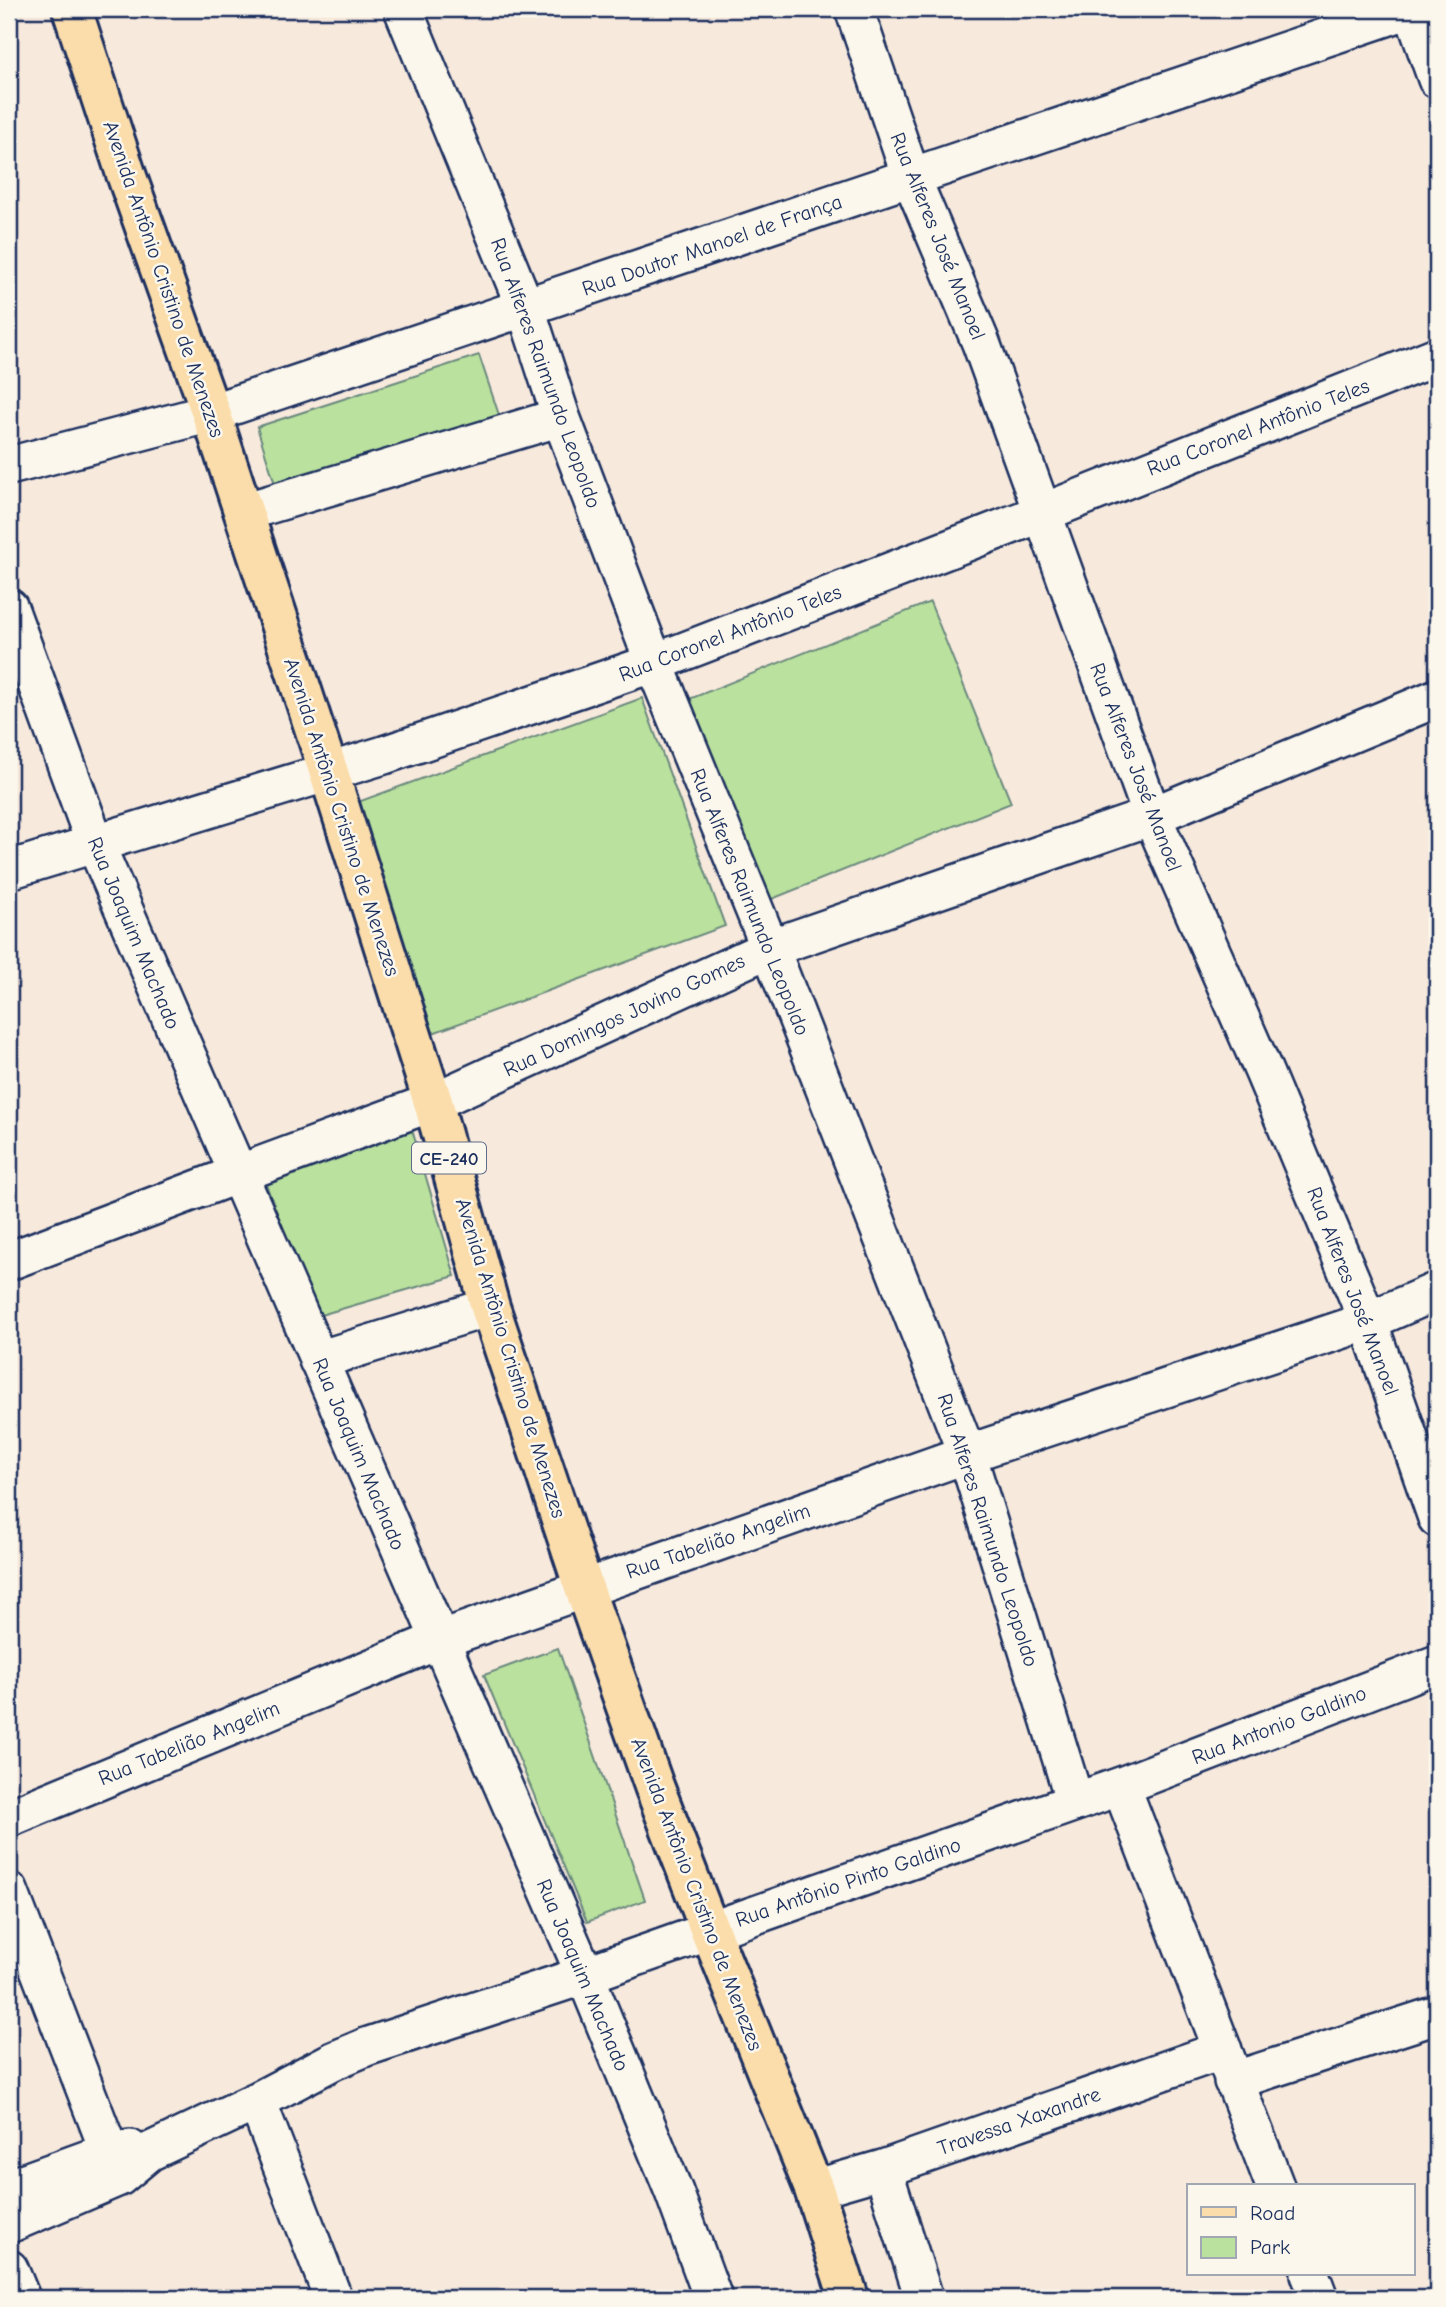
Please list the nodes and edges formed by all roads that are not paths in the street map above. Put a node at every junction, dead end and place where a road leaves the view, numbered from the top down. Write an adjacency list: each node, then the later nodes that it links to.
1 (72, 9): 9 (main road, Avenida Antônio Cristino de Menezes / CE-240)
2 (403, 9): 7 (street, Rua Alferes Raimundo Leopoldo)
3 (854, 9): 6 (street, Rua Alferes José Manoel)
4 (1411, 9): 5 (street); 6 (street, Rua Doutor Manoel de França)
5 (1437, 79)
6 (911, 177): 7 (street, Rua Doutor Manoel de França); 13 (street, Rua Alferes José Manoel)
7 (526, 309): 9 (street, Rua Doutor Manoel de França); 10 (street, Rua Alferes Raimundo Leopoldo)
8 (1437, 356): 13 (street, Rua Coronel Antônio Teles)
9 (211, 413): 11 (street, Rua Doutor Manoel de França); 12 (main road, Avenida Antônio Cristino de Menezes / CE-240)
10 (561, 416): 12 (street); 15 (street, Rua Alferes Raimundo Leopoldo)
11 (9, 466)
12 (244, 512): 17 (main road, Avenida Antônio Cristino de Menezes / CE-240)
13 (1042, 513): 15 (street, Rua Coronel Antônio Teles); 18 (street, Rua Alferes José Manoel)
14 (9, 608): 19 (street, Rua Joaquim Machado)
15 (654, 663): 17 (street, Rua Coronel Antônio Teles); 21 (street, Rua Alferes Raimundo Leopoldo)
16 (1437, 698): 18 (street, Rua Domingos Jovino Gomes)
17 (328, 770): 19 (street, Rua Coronel Antônio Teles); 22 (main road, Avenida Antônio Cristino de Menezes / CE-240)
18 (1152, 816): 21 (street, Rua Domingos Jovino Gomes); 27 (street, Rua Alferes José Manoel)
19 (95, 844): 20 (street, Rua Coronel Antônio Teles); 23 (street, Rua Joaquim Machado)
20 (9, 870)
21 (770, 948): 22 (street, Rua Domingos Jovino Gomes); 29 (street, Rua Alferes Raimundo Leopoldo)
22 (433, 1102): 23 (street, Rua Domingos Jovino Gomes); 26 (main road, Avenida Antônio Cristino de Menezes / CE-240)
23 (238, 1174): 24 (street, Rua Domingos Jovino Gomes); 28 (street, Rua Joaquim Machado)
24 (9, 1261)
25 (1437, 1291): 27 (street, Rua Tabelião Angelim)
26 (490, 1307): 28 (street); 31 (main road, Avenida Antônio Cristino de Menezes / CE-240)
27 (1368, 1321): 29 (street, Rua Tabelião Angelim); 30 (street, Rua Alferes José Manoel)
28 (318, 1360): 32 (street, Rua Joaquim Machado)
29 (967, 1454): 31 (street, Rua Tabelião Angelim); 35 (street, Rua Alferes Raimundo Leopoldo)
30 (1437, 1518)
31 (584, 1588): 32 (street, Rua Tabelião Angelim); 38 (main road, Avenida Antônio Cristino de Menezes / CE-240)
32 (439, 1640): 36 (street, Rua Tabelião Angelim); 39 (street, Rua Joaquim Machado)
33 (1437, 1664): 34 (street, Rua Antonio Galdino)
34 (1121, 1786): 35 (street, Rua Antônio Pinto Galdino); 41 (street)
35 (1075, 1802): 38 (street, Rua Antônio Pinto Galdino)
36 (9, 1818)
37 (9, 1891): 43 (street)
38 (710, 1931): 39 (street, Rua Antônio Pinto Galdino); 47 (main road, Avenida Antônio Cristino de Menezes / CE-240)
39 (585, 1975): 42 (street, Rua Antônio Pinto Galdino); 53 (street, Rua Joaquim Machado)
40 (1437, 2015): 41 (street, Travessa Xaxandre)
41 (1228, 2065): 44 (street, Travessa Xaxandre); 45 (street)
42 (257, 2101): 43 (street, Rua Antônio Pinto Galdino); 52 (street)
43 (114, 2164): 46 (street); 48 (street)
44 (883, 2169): 47 (street, Travessa Xaxandre); 55 (street)
45 (1274, 2184)
46 (9, 2188)
47 (814, 2189): 54 (main road, Avenida Antônio Cristino de Menezes / CE-240)
48 (9, 2224)
49 (9, 2269): 51 (street)
50 (1311, 2276): 56 (street)
51 (21, 2298)
52 (334, 2298)
53 (713, 2298)
54 (849, 2298)
55 (924, 2298)
56 (1319, 2298)

